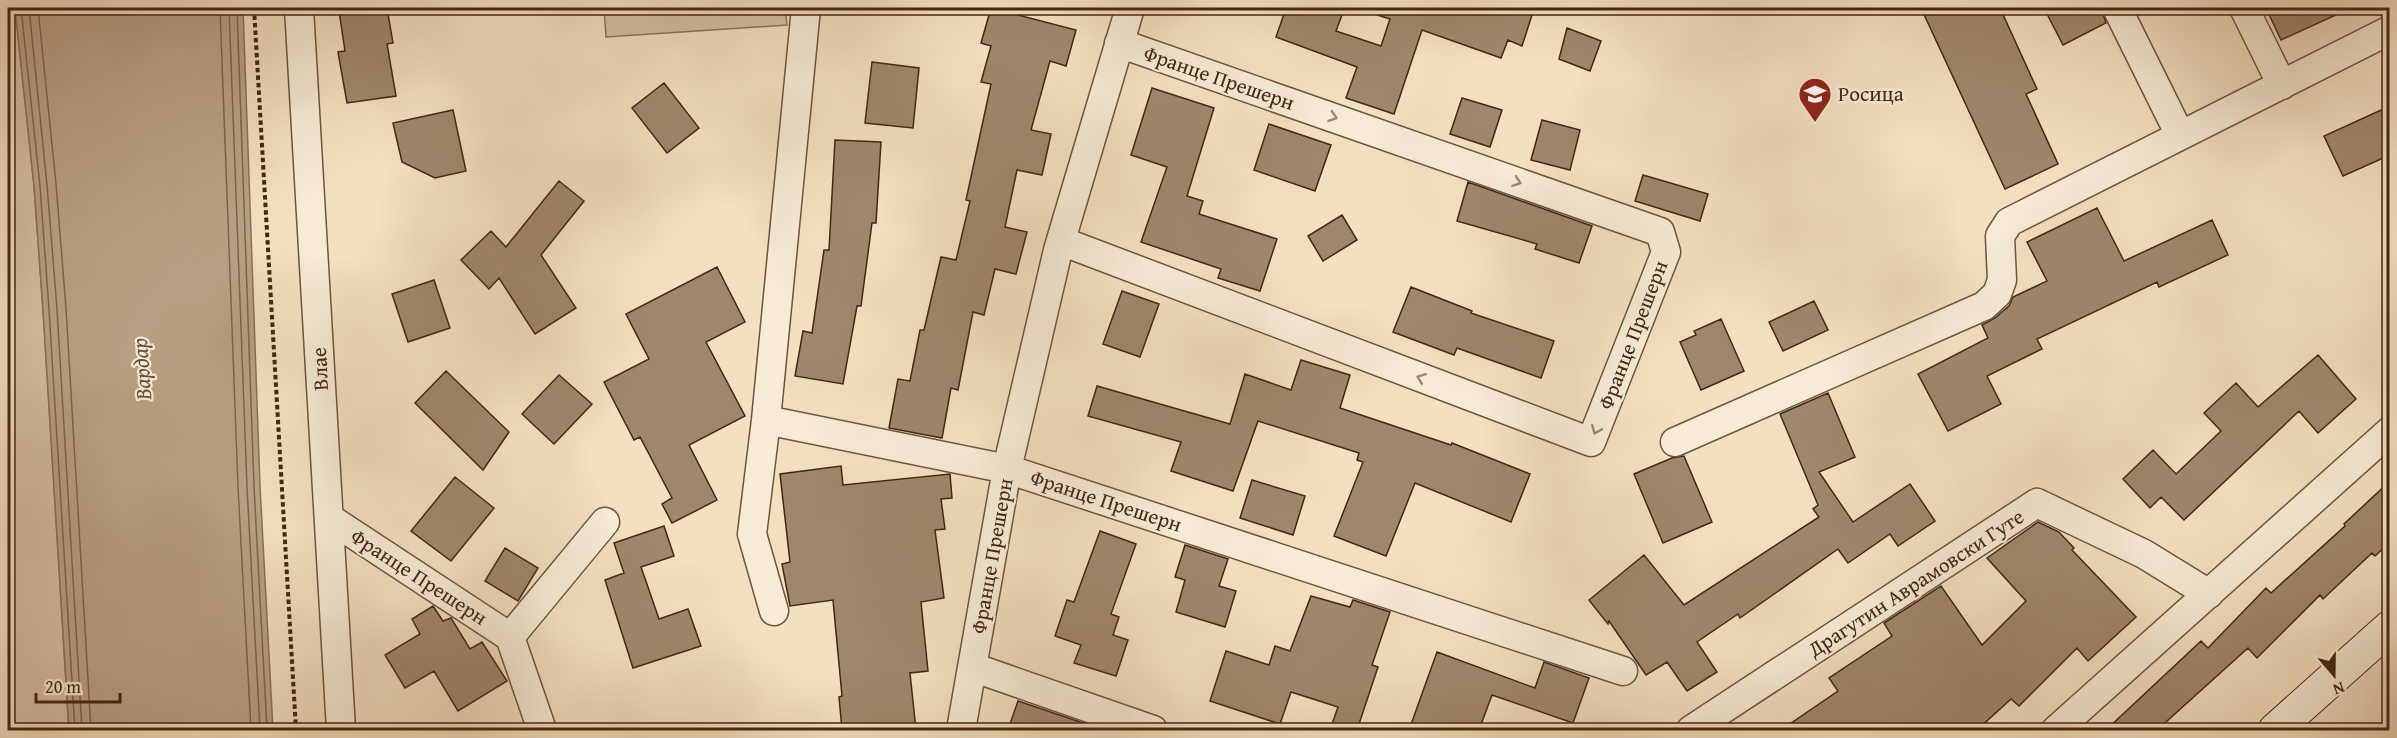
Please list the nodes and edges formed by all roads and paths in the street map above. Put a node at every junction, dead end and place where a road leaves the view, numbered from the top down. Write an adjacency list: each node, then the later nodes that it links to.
1 (254, 8): 24 (path)
2 (299, 8): 16 (street, Влае)
3 (806, 8): 12 (street)
4 (1130, 8): 8 (street, Францe Прешерн)
5 (2116, 8): 10 (street)
6 (2244, 8): 9 (street)
7 (2390, 30): 9 (street)
8 (1119, 43): 11 (street, Францe Прешерн); 11 (street, Францe Прешерн, one-way to 11)
9 (2282, 85): 10 (street)
10 (2180, 135): 14 (street)
11 (1061, 242): 15 (street, Францe Прешерн)
12 (766, 420): 15 (street, Франце Прешерн); 19 (street)
13 (2390, 431): 18 (street)
14 (1675, 442)
15 (1007, 469): 22 (street, Францe Прешерн); 23 (street, Франце Прешерн)
16 (329, 518): 21 (street, Франце Прешерн); 25 (street, Влае)
17 (605, 522): 21 (street, Франце Прешерн)
18 (2209, 594): 29 (street, Драгутин Аврамовски Гуте); 30 (street)
19 (774, 611)
20 (2390, 627): 31 (street)
21 (510, 637): 26 (street, Франце Прешерн)
22 (972, 667): 27 (street, Францe Прешерн); 28 (street)
23 (1623, 671)
24 (296, 730)
25 (341, 730)
26 (542, 730)
27 (961, 730)
28 (1153, 730)
29 (1691, 730)
30 (2056, 730)
31 (2275, 730)

